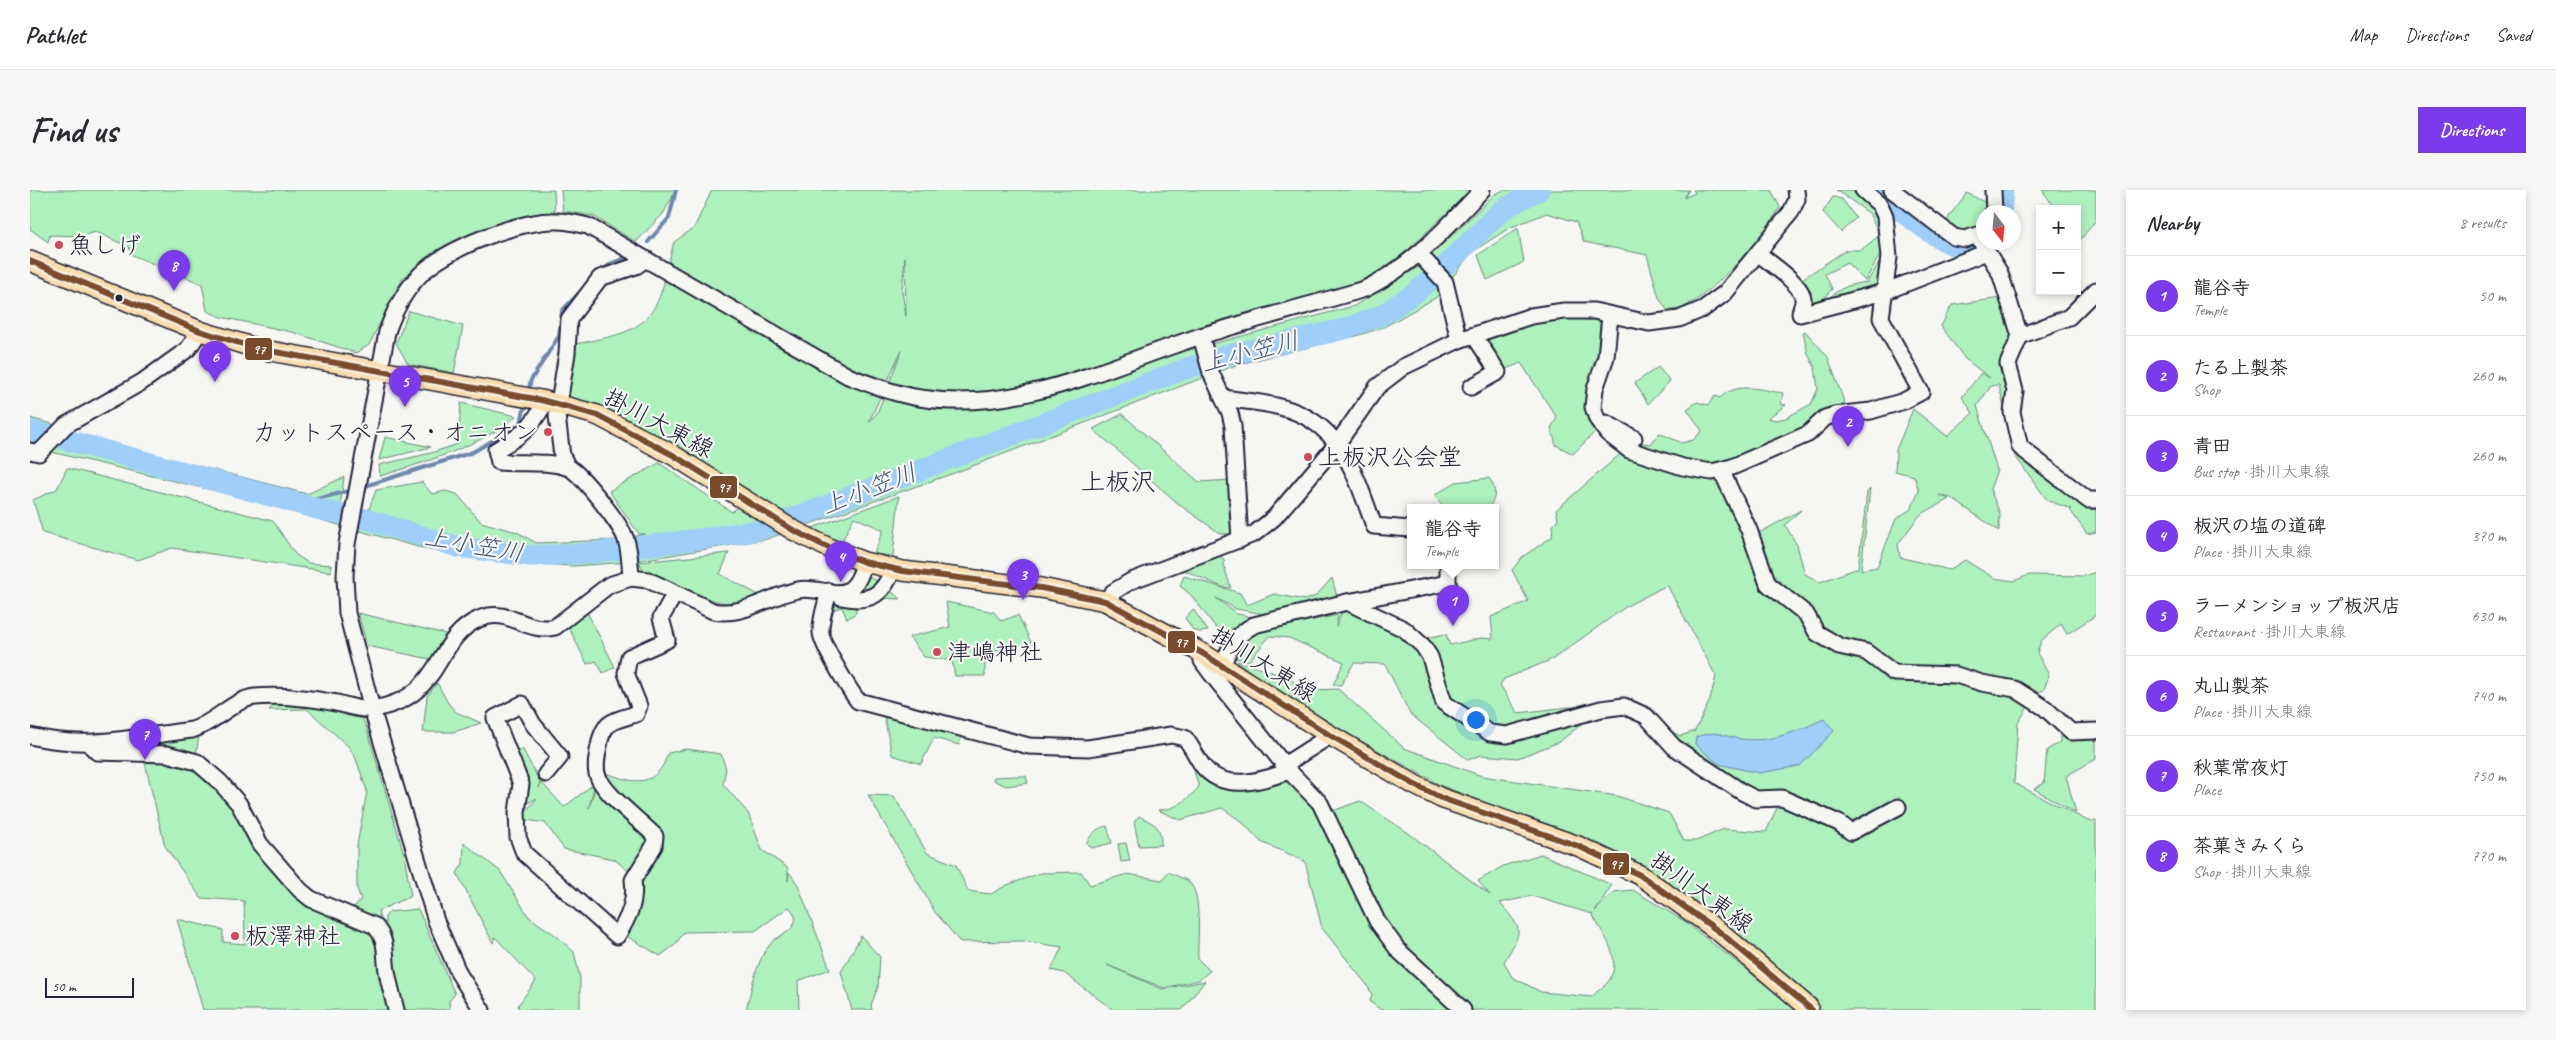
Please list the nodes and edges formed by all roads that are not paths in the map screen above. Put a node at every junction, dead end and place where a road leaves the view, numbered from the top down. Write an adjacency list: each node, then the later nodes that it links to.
1 (1482, 190): 11 (street)
2 (1863, 190): 15 (street)
3 (1892, 190): 7 (street)
4 (1993, 190): 6 (street)
5 (1796, 195): 10 (street)
6 (1994, 205)
7 (1976, 241)
8 (1976, 246): 15 (street)
9 (1987, 250): 19 (street)
10 (1758, 253): 15 (street); 16 (street)
11 (1422, 258): 18 (street); 21 (street)
12 (646, 259): 18 (street); 22 (street); 26 (street)
13 (30, 261): 17 (main road, 掛川大東線)
14 (2096, 290): 19 (street)
15 (1884, 292): 31 (street)
16 (1610, 315): 20 (street); 25 (street)
17 (200, 331): 22 (main road, 掛川大東線); 29 (street)
18 (1201, 336): 24 (street)
19 (2020, 336): 32 (street)
20 (1475, 337): 21 (street); 23 (street)
21 (1459, 340): 28 (street)
22 (379, 372): 26 (main road, 掛川大東線); 47 (street)
23 (1471, 387)
24 (1223, 398): 28 (street); 34 (street)
25 (1594, 399): 27 (street); 31 (street)
26 (548, 402): 30 (street); 30 (street); 35 (main road, 掛川大東線)
27 (1634, 438)
28 (1338, 444): 33 (street); 34 (street)
29 (30, 451)
30 (568, 468): 38 (street)
31 (1721, 470): 48 (street)
32 (2096, 500)
33 (1407, 529)
34 (1240, 540): 42 (street)
35 (864, 562): 36 (main road, 掛川大東線); 40 (street)
36 (892, 569): 40 (street); 42 (main road, 掛川大東線)
37 (1448, 569): 39 (street)
38 (631, 578): 41 (street); 47 (street)
39 (1448, 583): 43 (street); 44 (street)
40 (833, 592): 41 (street); 52 (street)
41 (674, 595): 53 (street)
42 (1105, 601): 45 (main road, 掛川大東線)
43 (1348, 602): 46 (street); 54 (street)
44 (1454, 605)
45 (1202, 653): 46 (main road, 掛川大東線); 52 (street)
46 (1222, 666): 49 (main road, 掛川大東線)
47 (372, 709): 51 (street); 57 (street)
48 (2096, 730)
49 (1328, 734): 52 (street); 55 (main road, 掛川大東線)
50 (30, 736): 51 (street)
51 (92, 744): 56 (street)
52 (1286, 768): 58 (street)
53 (546, 774)
54 (1898, 807)
55 (1808, 1007)
56 (396, 1010)
57 (482, 1010)
58 (1463, 1010)

